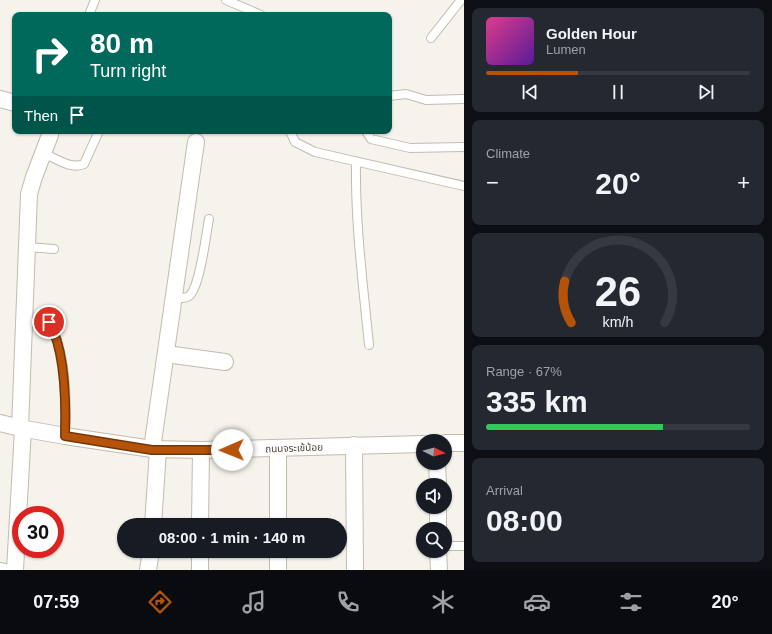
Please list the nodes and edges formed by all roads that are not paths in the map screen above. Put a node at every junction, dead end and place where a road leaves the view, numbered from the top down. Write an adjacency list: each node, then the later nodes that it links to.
1 (95, 0): 4 (lane)
2 (226, 0): 5 (lane)
3 (461, 0): 6 (lane)
4 (90, 12)
5 (254, 12)
6 (431, 38)
7 (392, 96): 9 (lane)
8 (0, 99): 10 (street)
9 (464, 99)
10 (12, 102)
11 (49, 134): 17 (street)
12 (98, 134): 17 (lane)
13 (291, 134): 18 (lane)
14 (368, 134): 16 (lane)
15 (196, 142): 23 (street)
16 (464, 147)
17 (43, 153): 21 (street)
18 (356, 162): 19 (lane); 25 (lane)
19 (464, 186)
20 (209, 218): 23 (lane)
21 (27, 246): 22 (lane); 29 (street)
22 (54, 249)
23 (174, 298): 26 (street)
24 (49, 322): 30 (lane)
25 (369, 345)
26 (166, 354): 27 (street); 36 (street)
27 (225, 362)
28 (0, 423): 29 (street, ถนนจระเข้น้อย)
29 (21, 429): 30 (street, ถนนจระเข้น้อย); 48 (street)
30 (65, 436): 36 (street, ถนนจระเข้น้อย)
31 (464, 443): 33 (street)
32 (416, 444): 34 (street, ถนนจระเข้น้อย)
33 (452, 444)
34 (354, 445): 35 (street, ถนนจระเข้น้อย); 52 (street)
35 (278, 449): 37 (street, ถนนจระเข้น้อย); 40 (street)
36 (155, 450): 37 (street, ถนนจระเข้น้อย); 38 (street)
37 (201, 450): 39 (street)
38 (153, 518)
39 (200, 518)
40 (278, 518)
41 (452, 546): 42 (lane)
42 (464, 546)
43 (150, 558): 49 (street)
44 (200, 558): 50 (street)
45 (278, 558): 51 (street)
46 (438, 558): 53 (street)
47 (0, 567): 48 (lane)
48 (15, 570)
49 (148, 570)
50 (200, 570)
51 (278, 570)
52 (355, 570)
53 (438, 570)

